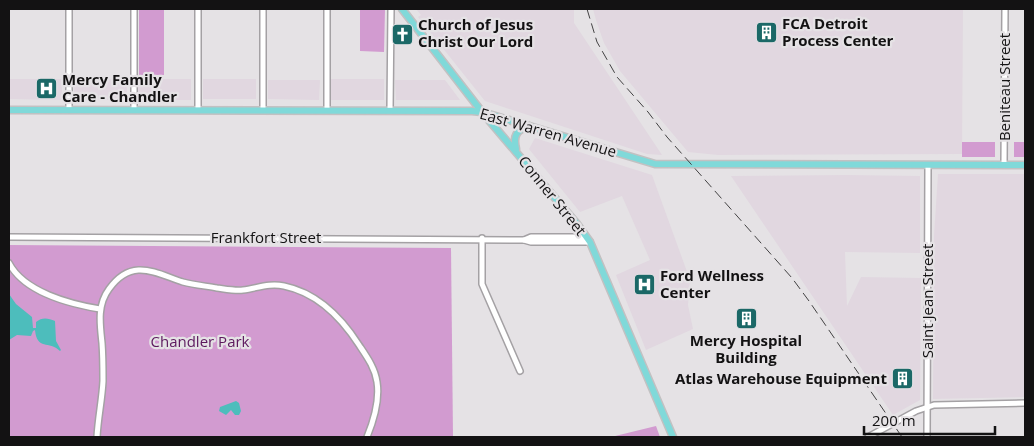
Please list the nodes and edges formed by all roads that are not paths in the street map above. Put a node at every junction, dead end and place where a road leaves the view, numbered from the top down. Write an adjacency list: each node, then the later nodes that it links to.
1 (69, 9): 10 (street)
2 (134, 9): 11 (street)
3 (198, 9): 12 (street)
4 (263, 9): 13 (street)
5 (327, 9): 14 (street)
6 (391, 9): 15 (street)
7 (402, 9): 16 (main road, Conner Street)
8 (1005, 9): 20 (street, Beniteau Street)
9 (9, 110): 10 (main road, East Warren Avenue)
10 (69, 110): 11 (main road, East Warren Avenue)
11 (134, 110): 12 (main road, East Warren Avenue)
12 (198, 110): 13 (main road, East Warren Avenue)
13 (263, 110): 14 (main road, East Warren Avenue)
14 (327, 110): 15 (main road, East Warren Avenue)
15 (390, 110): 16 (main road, East Warren Avenue)
16 (482, 112): 17 (main road, East Warren Avenue); 18 (main road, Conner Street)
17 (529, 126): 18 (main road); 19 (main road, East Warren Avenue)
18 (517, 153): 24 (main road, Conner Street)
19 (928, 165): 20 (main road, East Warren Avenue); 29 (street, Saint Jean Street)
20 (1004, 165): 21 (main road, East Warren Avenue)
21 (1025, 165)
22 (9, 237): 23 (street, Frankfort Street)
23 (482, 238): 24 (street, Frankfort Street); 27 (street)
24 (588, 240): 32 (main road, Conner Street)
25 (9, 263): 26 (street)
26 (100, 309): 30 (street); 31 (street)
27 (520, 372)
28 (1025, 404): 29 (street)
29 (928, 407): 33 (street); 34 (street, Saint Jean Street)
30 (97, 437)
31 (367, 437)
32 (673, 437)
33 (868, 437)
34 (927, 437)

